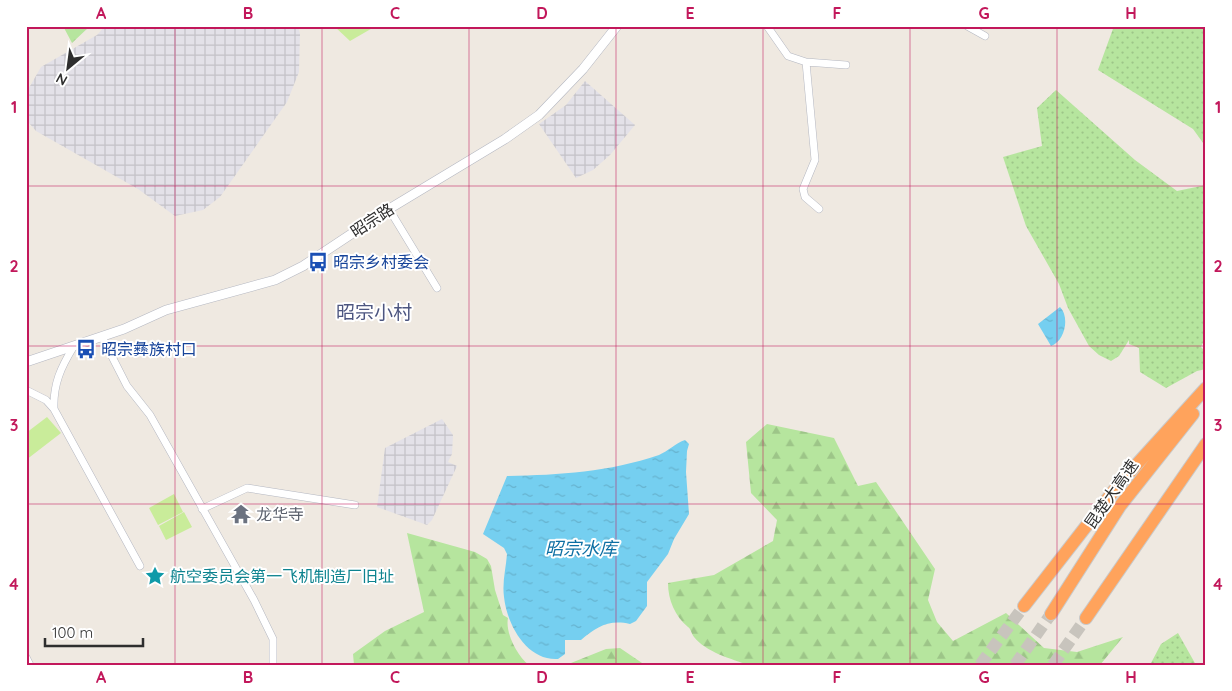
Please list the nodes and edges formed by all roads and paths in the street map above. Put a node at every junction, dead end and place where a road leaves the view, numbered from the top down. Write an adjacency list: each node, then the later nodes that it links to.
1 (617, 26): 7 (street, 昭宗路)
2 (767, 26): 5 (street)
3 (967, 26): 4 (street)
4 (985, 36)
5 (806, 62): 6 (street); 8 (street)
6 (846, 65)
7 (389, 209): 9 (street); 10 (street, 昭宗路)
8 (819, 209)
9 (437, 288)
10 (102, 337): 11 (street, 昭宗路); 19 (street)
11 (74, 346): 12 (street, 昭宗路); 16 (street)
12 (26, 362)
13 (1206, 388): 21 (highway)
14 (26, 390): 16 (street)
15 (1206, 399): 22 (highway, 昆楚大高速)
16 (54, 409): 20 (street)
17 (1206, 444): 23 (highway)
18 (355, 505): 19 (street)
19 (202, 509): 26 (street)
20 (140, 566)
21 (1024, 606)
22 (1051, 614)
23 (1086, 618)
24 (26, 657): 25 (street)
25 (30, 665)
26 (273, 665)

